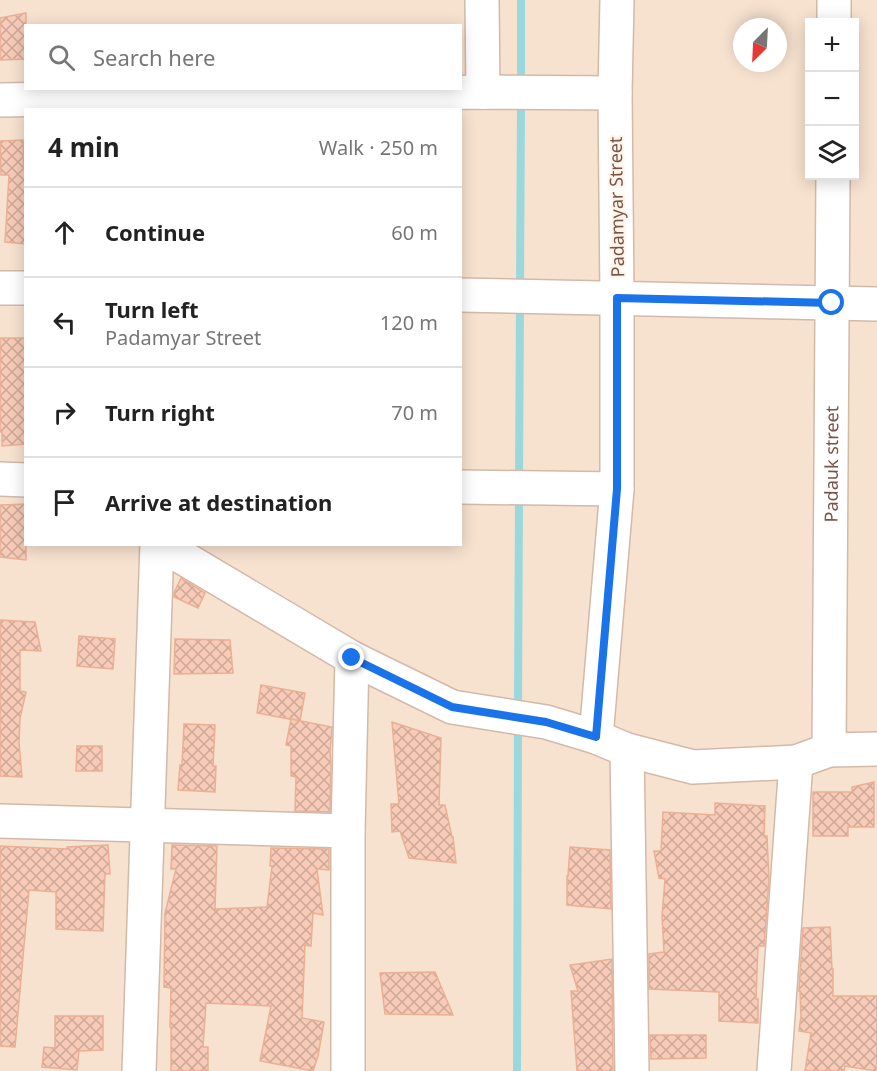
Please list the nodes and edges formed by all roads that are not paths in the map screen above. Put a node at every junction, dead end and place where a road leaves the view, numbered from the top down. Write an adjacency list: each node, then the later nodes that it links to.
1 (482, 0): 5 (street)
2 (617, 0): 6 (street, Padamyar Street)
3 (834, 0): 4 (street)
4 (834, 18)
5 (483, 92): 6 (street); 7 (street)
6 (615, 93): 12 (street, Padamyar Street)
7 (0, 100)
8 (833, 180): 13 (street, Padauk street)
9 (0, 288): 10 (street)
10 (24, 288)
11 (462, 296): 12 (street)
12 (617, 298): 13 (street); 18 (street, Padamyar Street)
13 (832, 303): 14 (street); 25 (street, Padauk street)
14 (877, 304)
15 (0, 479): 16 (street)
16 (24, 480)
17 (462, 487): 18 (street)
18 (617, 489): 22 (street, Padamyar Street)
19 (158, 546): 28 (street)
20 (161, 546): 21 (street)
21 (352, 658): 22 (street); 29 (street)
22 (596, 737): 24 (street)
23 (877, 749): 25 (street)
24 (627, 750): 26 (street); 32 (street)
25 (829, 750): 26 (street)
26 (796, 762): 33 (street)
27 (0, 821): 28 (street)
28 (147, 825): 29 (street); 30 (street)
29 (348, 831): 31 (street)
30 (139, 1071)
31 (348, 1071)
32 (632, 1071)
33 (774, 1071)

